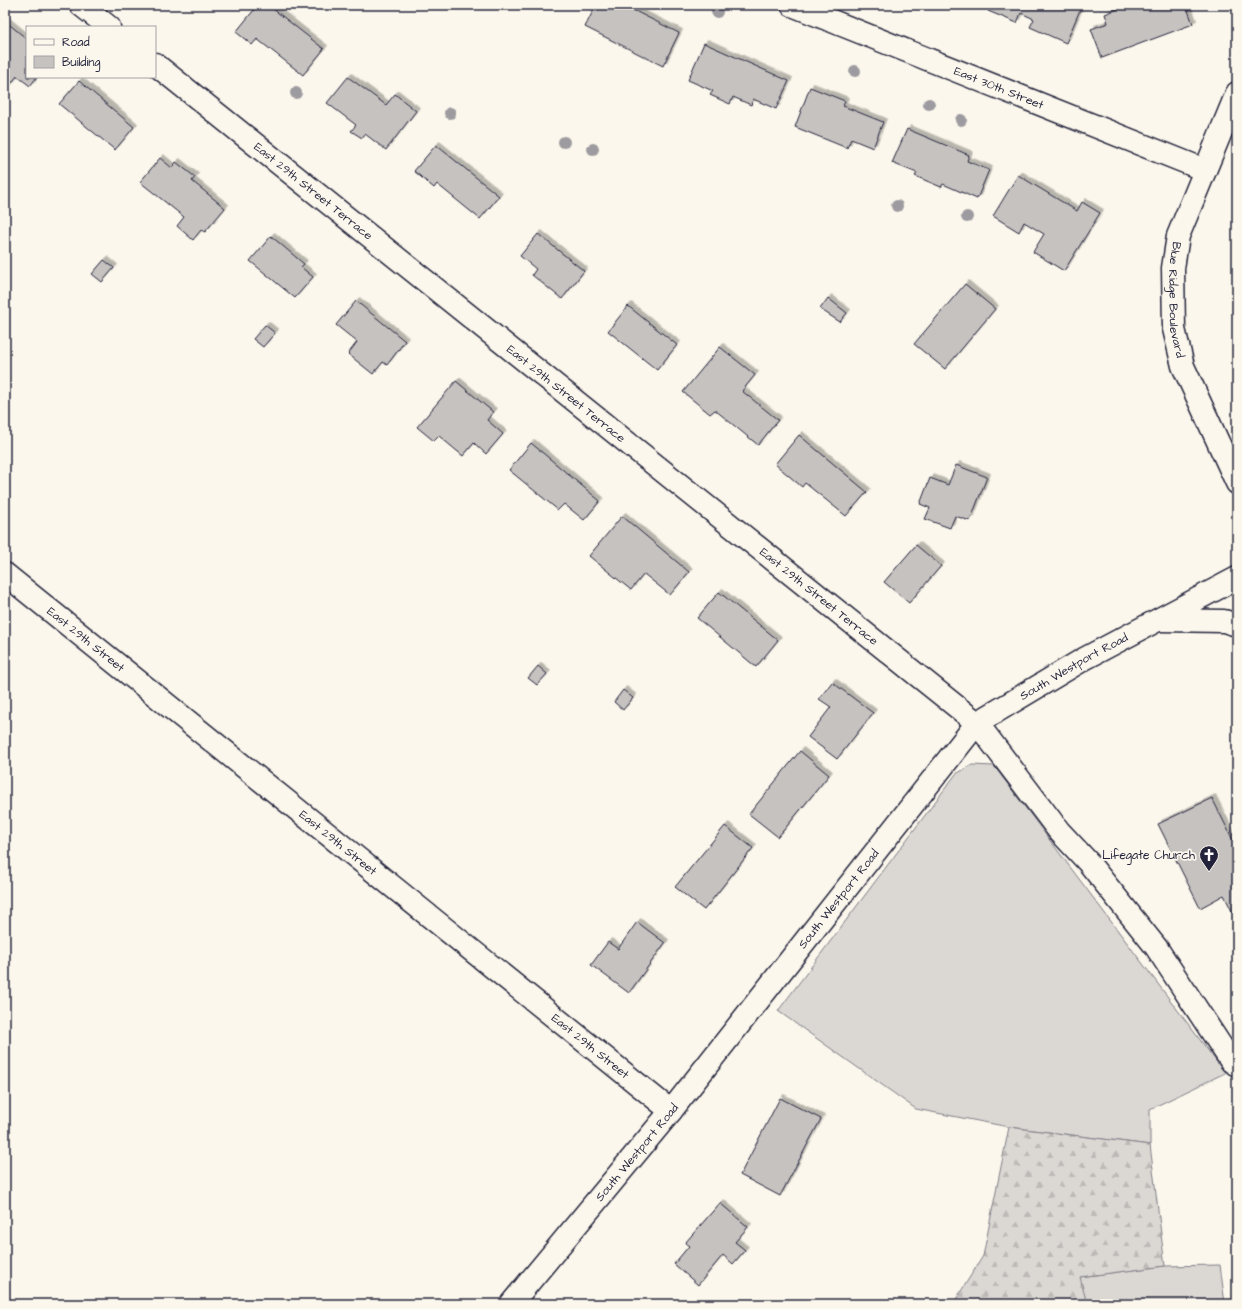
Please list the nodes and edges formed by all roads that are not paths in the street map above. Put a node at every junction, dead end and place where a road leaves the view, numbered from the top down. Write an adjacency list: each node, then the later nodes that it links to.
1 (81, 5): 3 (street)
2 (792, 5): 6 (street, East 30th Street)
3 (108, 26)
4 (156, 65): 12 (street, East 29th Street Terrace)
5 (1237, 93): 6 (street, Blue Ridge Boulevard)
6 (1205, 170): 7 (street, Blue Ridge Boulevard)
7 (1237, 483)
8 (5, 574): 14 (street, East 29th Street)
9 (1237, 578): 10 (street, South Westport Road)
10 (1158, 620): 11 (street); 12 (street, South Westport Road)
11 (1237, 625)
12 (977, 723): 13 (street, East 29th Street Terrace); 14 (street, South Westport Road)
13 (1237, 1065)
14 (671, 1111): 15 (street, South Westport Road)
15 (511, 1304)

